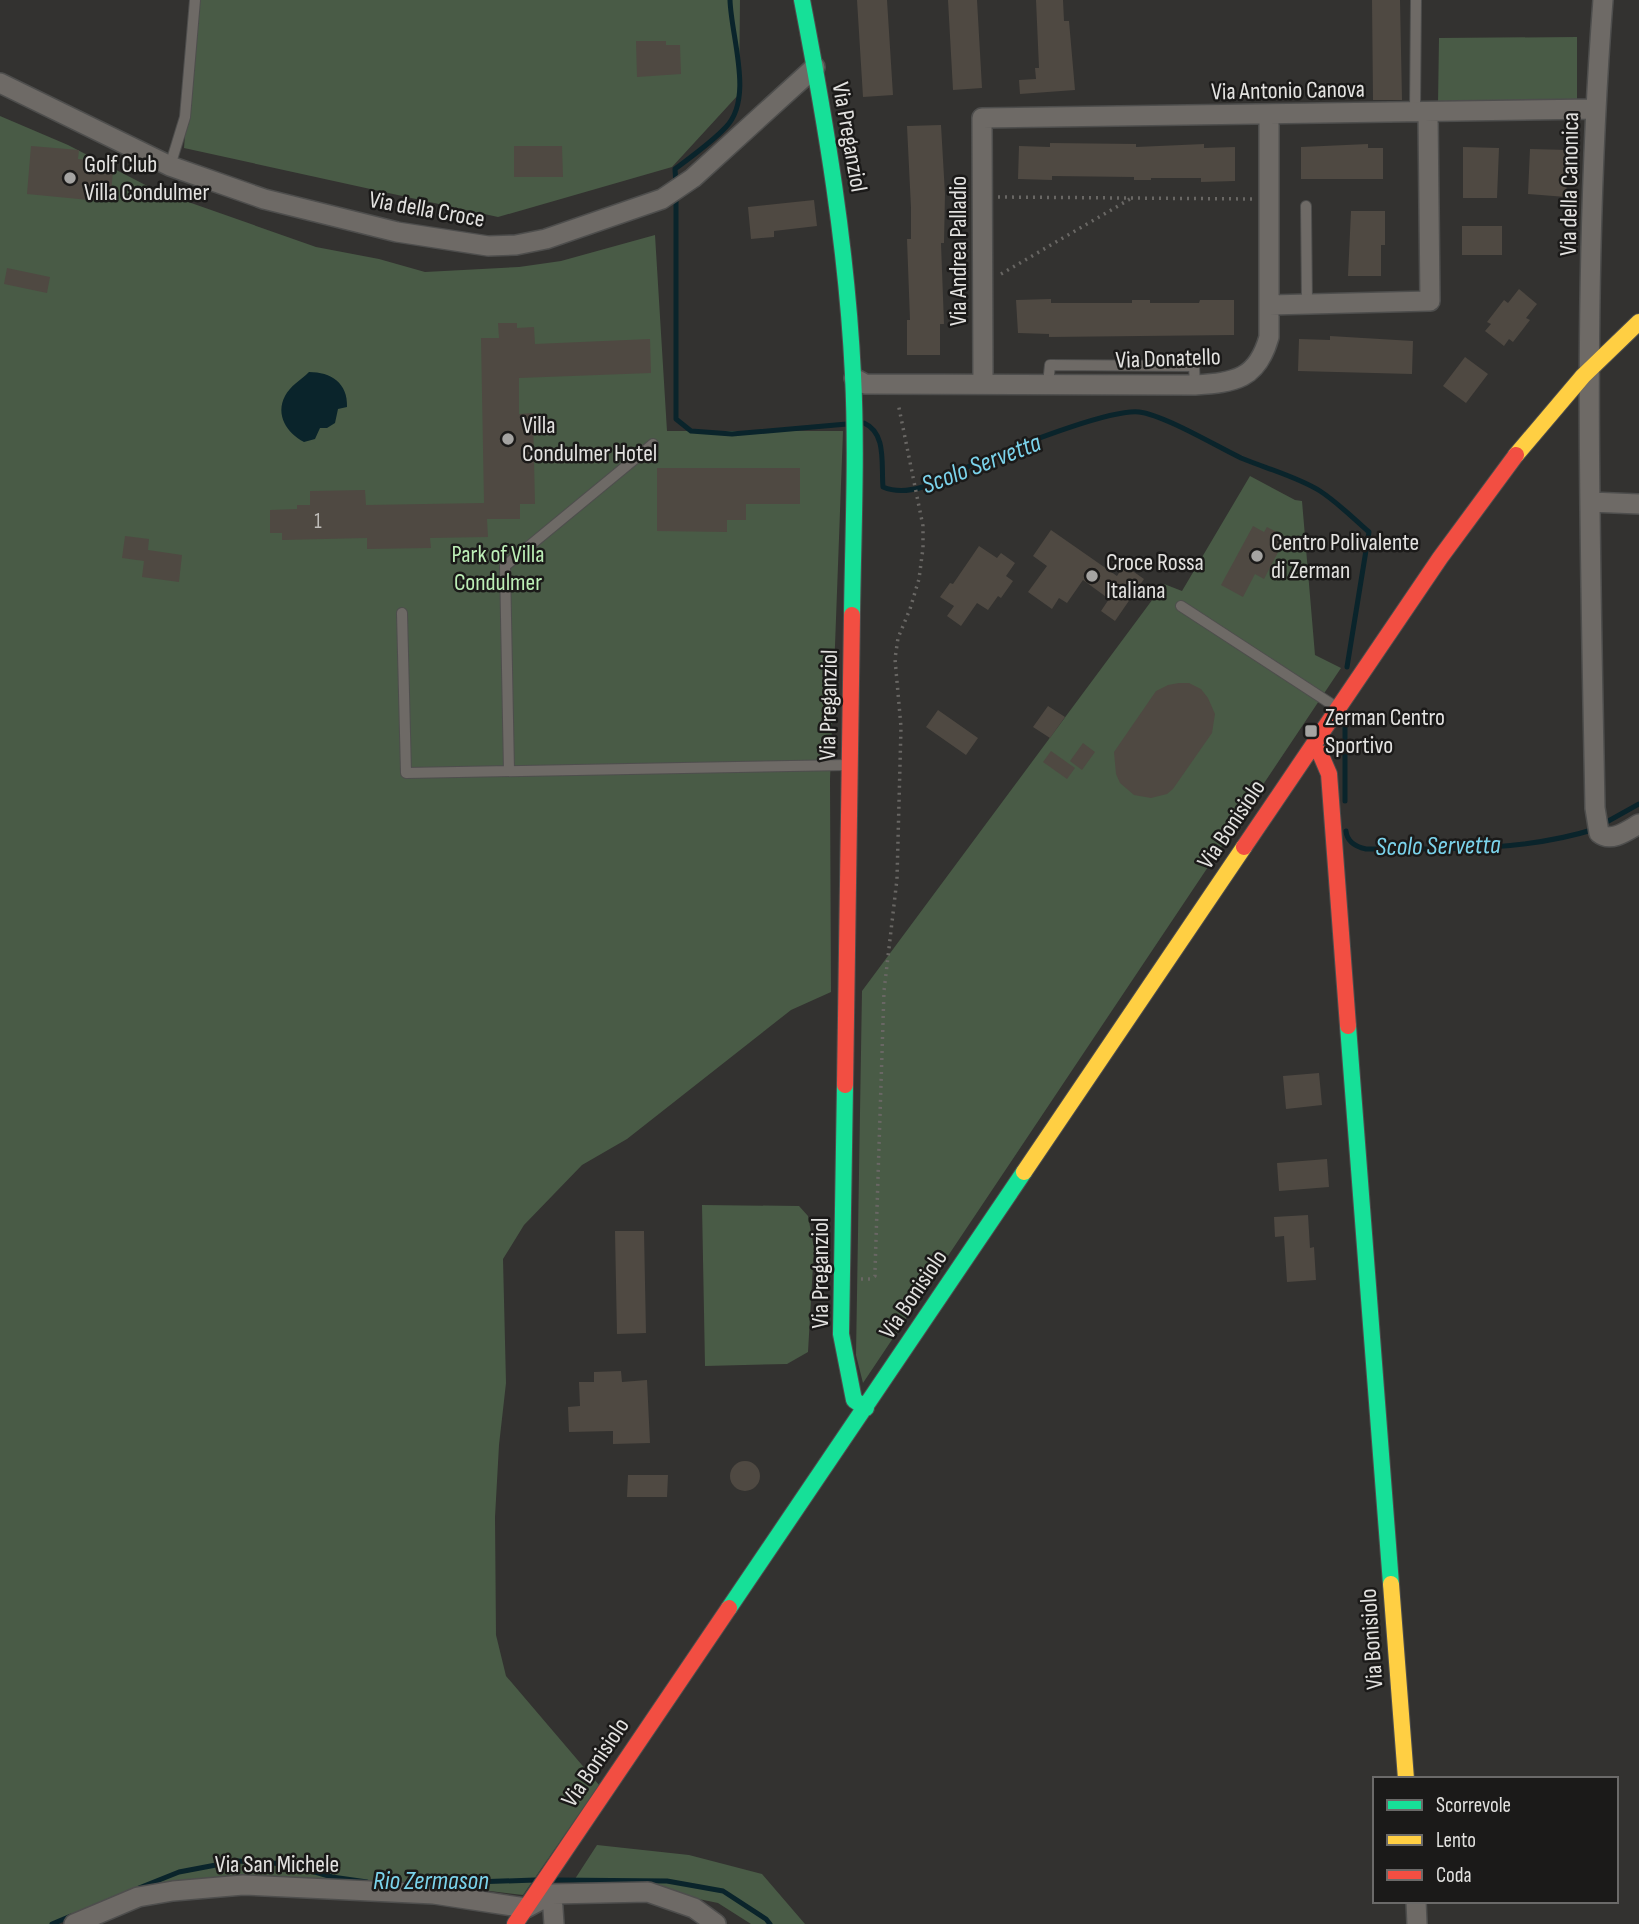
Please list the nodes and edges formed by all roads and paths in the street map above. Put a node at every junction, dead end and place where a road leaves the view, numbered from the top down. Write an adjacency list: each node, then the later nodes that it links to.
1 (195, 0): 13 (lane)
2 (802, 0): 6 (street, Via Preganziol)
3 (1416, 0): 10 (lane)
4 (1603, 0): 9 (street, Via della Canonica)
5 (819, 18): 6 (lane)
6 (809, 37): 7 (street, Via Preganziol)
7 (815, 67): 13 (street, Via della Croce); 25 (street, Via Preganziol)
8 (0, 83): 13 (street, Via della Croce)
9 (1594, 109): 10 (street, Via Antonio Canova); 22 (street, Via della Canonica)
10 (1422, 113): 11 (street, Via Antonio Canova); 19 (street)
11 (1269, 116): 12 (street, Via Antonio Canova); 16 (street, Via Donatello)
12 (982, 118): 14 (street, Via Andrea Palladio)
13 (170, 166)
14 (982, 196): 15 (path); 18 (street, Via Andrea Palladio)
15 (1132, 198): 16 (path); 18 (path)
16 (1269, 199): 20 (street, Via Donatello)
17 (1306, 206): 19 (lane)
18 (982, 278): 24 (street, Via Andrea Palladio)
19 (1307, 304): 20 (street)
20 (1269, 305): 24 (street, Via Donatello)
21 (1639, 323): 22 (street, Via Bonisiolo)
22 (1590, 368): 27 (street); 31 (street, Via Bonisiolo)
23 (894, 383): 24 (street, Via Donatello); 25 (street, Via Donatello); 36 (path)
24 (983, 383)
25 (858, 384): 33 (street, Via Preganziol)
26 (653, 444): 34 (lane)
27 (1590, 502): 28 (street); 35 (street)
28 (1639, 504)
29 (1181, 606): 31 (lane)
30 (402, 614): 34 (lane)
31 (1338, 709): 32 (street, Via Bonisiolo)
32 (1312, 748): 37 (street, Via Bonisiolo); 38 (street, Via Bonisiolo)
33 (850, 765): 34 (lane); 36 (street, Via Preganziol)
34 (509, 771)
35 (1639, 824)
36 (842, 1279): 37 (street, Via Preganziol)
37 (866, 1408): 41 (street, Via Bonisiolo)
38 (1406, 1777)
39 (552, 1894): 41 (street); 43 (street); 44 (street)
40 (1416, 1903): 45 (street)
41 (521, 1916): 42 (street, Via San Michele)
42 (75, 1924)
43 (554, 1924)
44 (716, 1924)
45 (1417, 1924)

